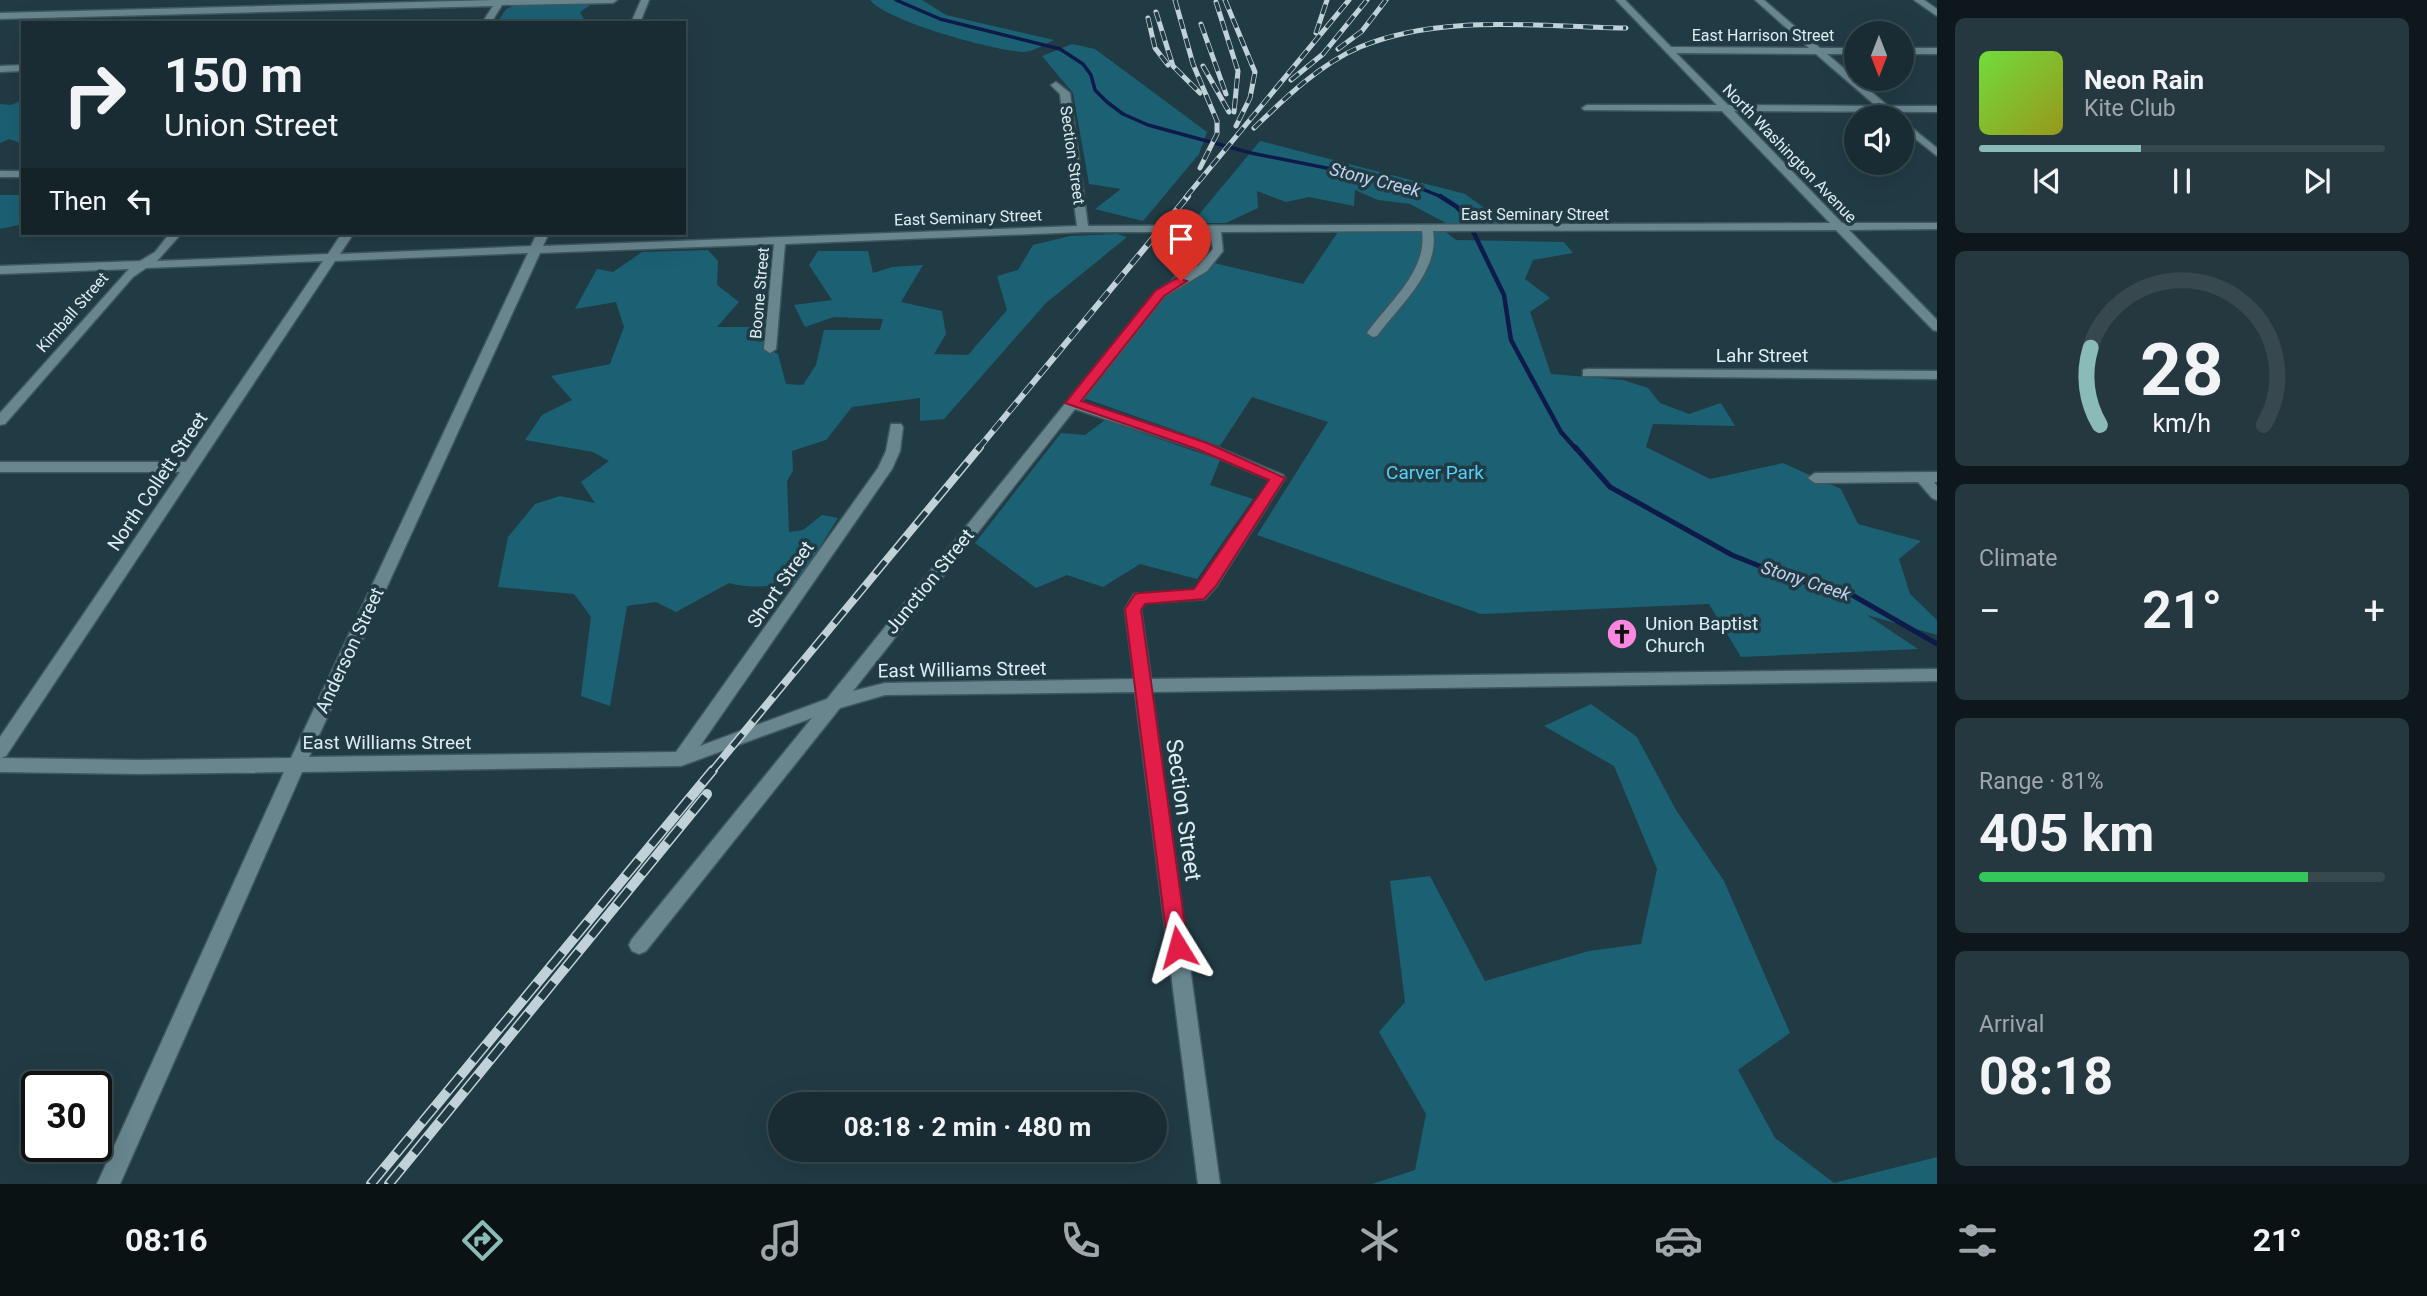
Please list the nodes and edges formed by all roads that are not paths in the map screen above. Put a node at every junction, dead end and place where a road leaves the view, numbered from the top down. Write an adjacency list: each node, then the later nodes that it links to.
1 (165, 0): 11 (street)
2 (299, 0): 10 (street)
3 (613, 0): 8 (street)
4 (645, 0): 15 (street)
5 (1620, 0): 16 (street, North Washington Avenue)
6 (1759, 0): 17 (street)
7 (1919, 0): 12 (street)
8 (500, 1): 9 (street); 14 (street)
9 (412, 3): 10 (street)
10 (291, 8): 11 (street)
11 (153, 12): 13 (street)
12 (1937, 13)
13 (0, 16)
14 (487, 21)
15 (636, 21)
16 (1668, 50): 17 (street, East Harrison Street); 26 (street, North Washington Avenue)
17 (1818, 51): 18 (street, East Harrison Street); 24 (street)
18 (1844, 51)
19 (1914, 51): 20 (street)
20 (1937, 51)
21 (21, 68): 22 (street)
22 (0, 69)
23 (1056, 85): 37 (street, Section Street)
24 (1880, 105)
25 (1587, 108): 26 (street)
26 (1725, 108): 27 (street); 35 (street, North Washington Avenue)
27 (1844, 109)
28 (1914, 109): 29 (street)
29 (1937, 109)
30 (1914, 133): 31 (street)
31 (1937, 153)
32 (0, 174): 33 (street)
33 (21, 174)
34 (1937, 226): 35 (street, East Seminary Street)
35 (1840, 227): 38 (street, East Seminary Street); 47 (street, North Washington Avenue)
36 (1215, 228): 37 (street, East Seminary Street); 38 (street, East Seminary Street); 52 (street, Junction Street)
37 (1083, 229): 42 (street, East Seminary Street)
38 (1427, 230): 48 (street)
39 (174, 235): 45 (street, Kimball Street)
40 (347, 235): 44 (street, North Collett Street)
41 (543, 235): 43 (street, Anderson Street)
42 (780, 240): 43 (street, East Seminary Street); 49 (street, Boone Street)
43 (533, 250): 44 (street, East Seminary Street); 65 (street, Anderson Street)
44 (331, 257): 45 (street, East Seminary Street); 56 (street, North Collett Street)
45 (143, 265): 46 (street, East Seminary Street); 53 (street, Kimball Street)
46 (0, 270)
47 (1937, 327)
48 (1373, 333)
49 (770, 349)
50 (1588, 373): 51 (street, Lahr Street)
51 (1937, 375)
52 (1072, 403): 61 (street, Section Street); 62 (street, Junction Street)
53 (0, 421)
54 (897, 426): 64 (street, Short Street)
55 (0, 467): 56 (street)
56 (190, 467): 63 (street, North Collett Street)
57 (1930, 477): 58 (street); 59 (street)
58 (1815, 478)
59 (1937, 495)
60 (1935, 675): 61 (street, East Williams Street)
61 (1143, 687): 62 (street, East Williams Street); 69 (street, Section Street)
62 (836, 700): 64 (street, East Williams Street); 67 (street, Junction Street)
63 (0, 751)
64 (681, 759): 65 (street, East Williams Street)
65 (297, 764): 66 (street, East Williams Street); 68 (street, Anderson Street)
66 (0, 765)
67 (639, 945)
68 (108, 1184)
69 (1209, 1184)

